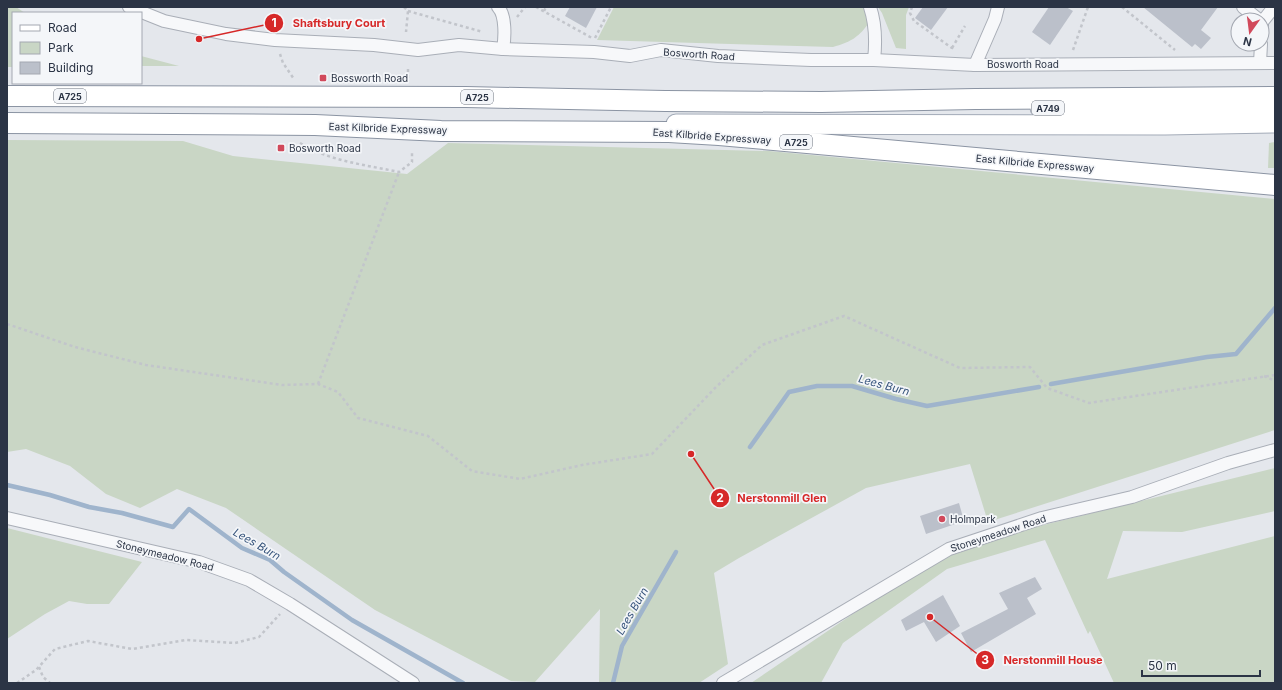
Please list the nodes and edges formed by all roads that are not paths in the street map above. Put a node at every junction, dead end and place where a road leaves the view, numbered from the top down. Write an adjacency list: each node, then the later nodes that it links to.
1 (130, 7): 5 (street, Bosworth Road)
2 (498, 7): 5 (street)
3 (870, 7): 7 (street)
4 (998, 7): 10 (street)
5 (504, 44): 7 (street, Bosworth Road)
6 (1261, 52): 8 (street)
7 (874, 60): 10 (street, Bosworth Road)
8 (1260, 62): 9 (street, Bosworth Road); 10 (street, Bosworth Road)
9 (1275, 63)
10 (975, 65)
11 (7, 96): 13 (highway, A725)
12 (1275, 98): 13 (highway, A725)
13 (821, 102): 14 (main road, A749)
14 (1275, 107)
15 (7, 123): 17 (highway, East Kilbride Expressway / A725)
16 (1275, 123): 17 (main road, East Kilbride Expressway / A749)
17 (315, 125): 18 (highway, East Kilbride Expressway / A725)
18 (1275, 185)
19 (1275, 450): 22 (street, Stoneymeadow Road)
20 (7, 518): 21 (street, Stoneymeadow Road)
21 (413, 683)
22 (723, 683)

